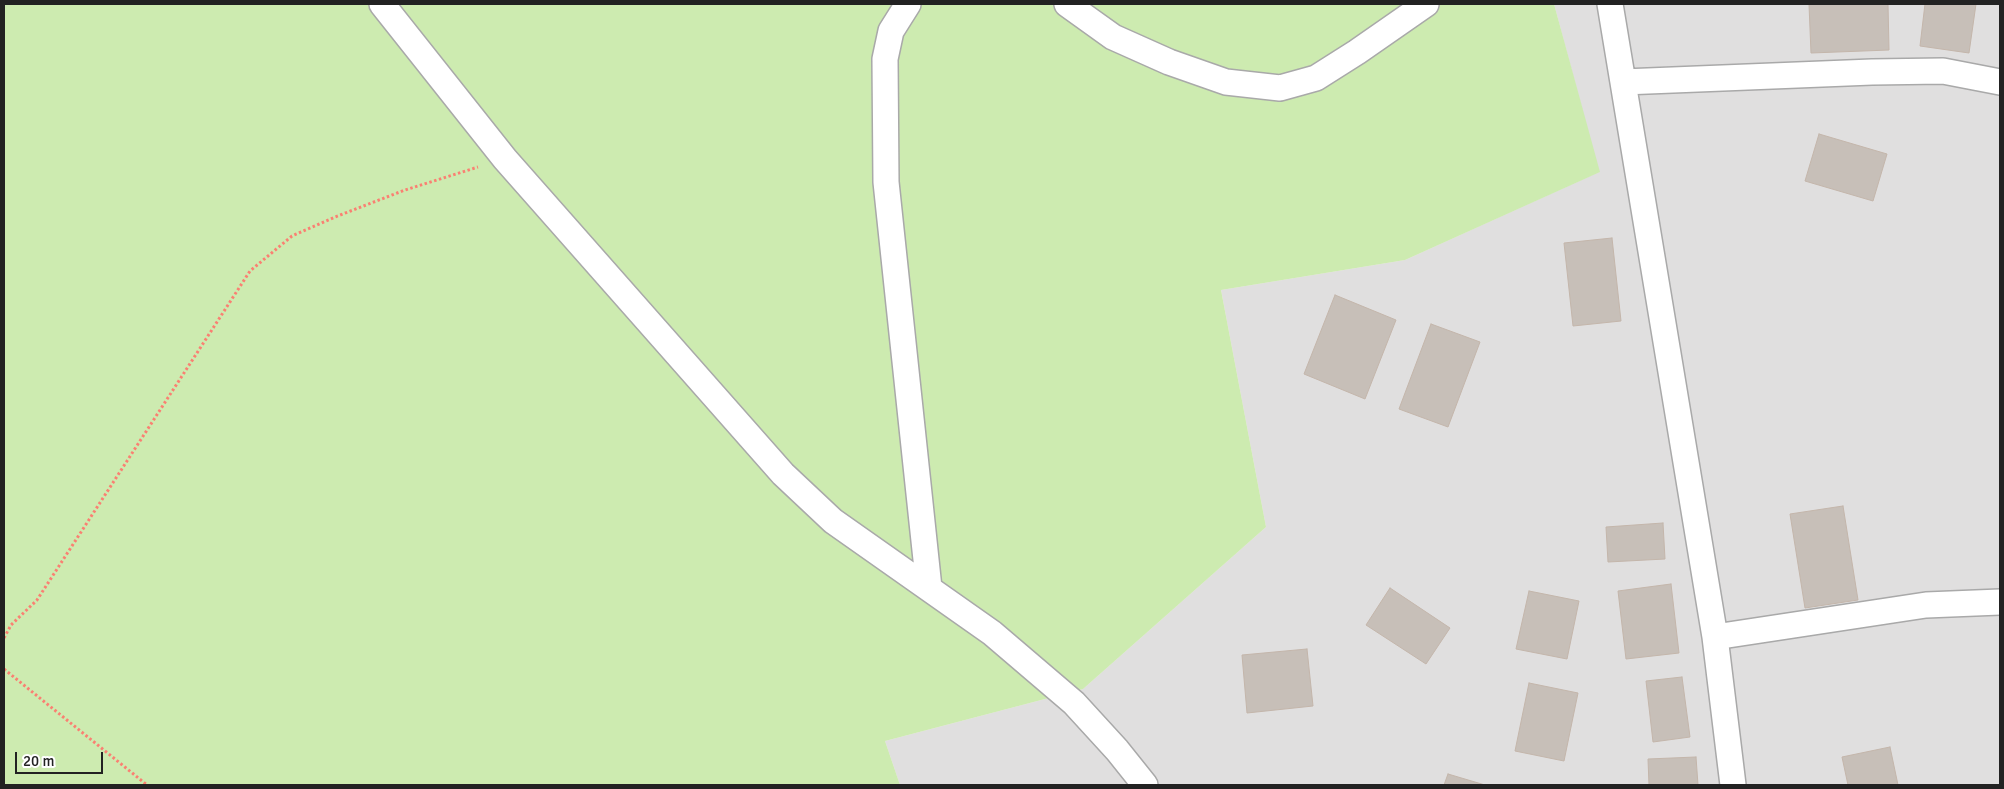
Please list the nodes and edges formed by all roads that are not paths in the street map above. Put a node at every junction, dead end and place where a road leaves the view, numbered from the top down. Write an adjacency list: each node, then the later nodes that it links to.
1 (382, 4): 8 (street)
2 (908, 4): 8 (street)
3 (1067, 4): 4 (street)
4 (1426, 4)
5 (1610, 4): 6 (street)
6 (1623, 82): 7 (street); 10 (street)
7 (2000, 82)
8 (929, 588): 11 (street)
9 (2000, 602): 10 (street)
10 (1715, 637): 12 (street)
11 (1145, 785)
12 (1733, 785)

